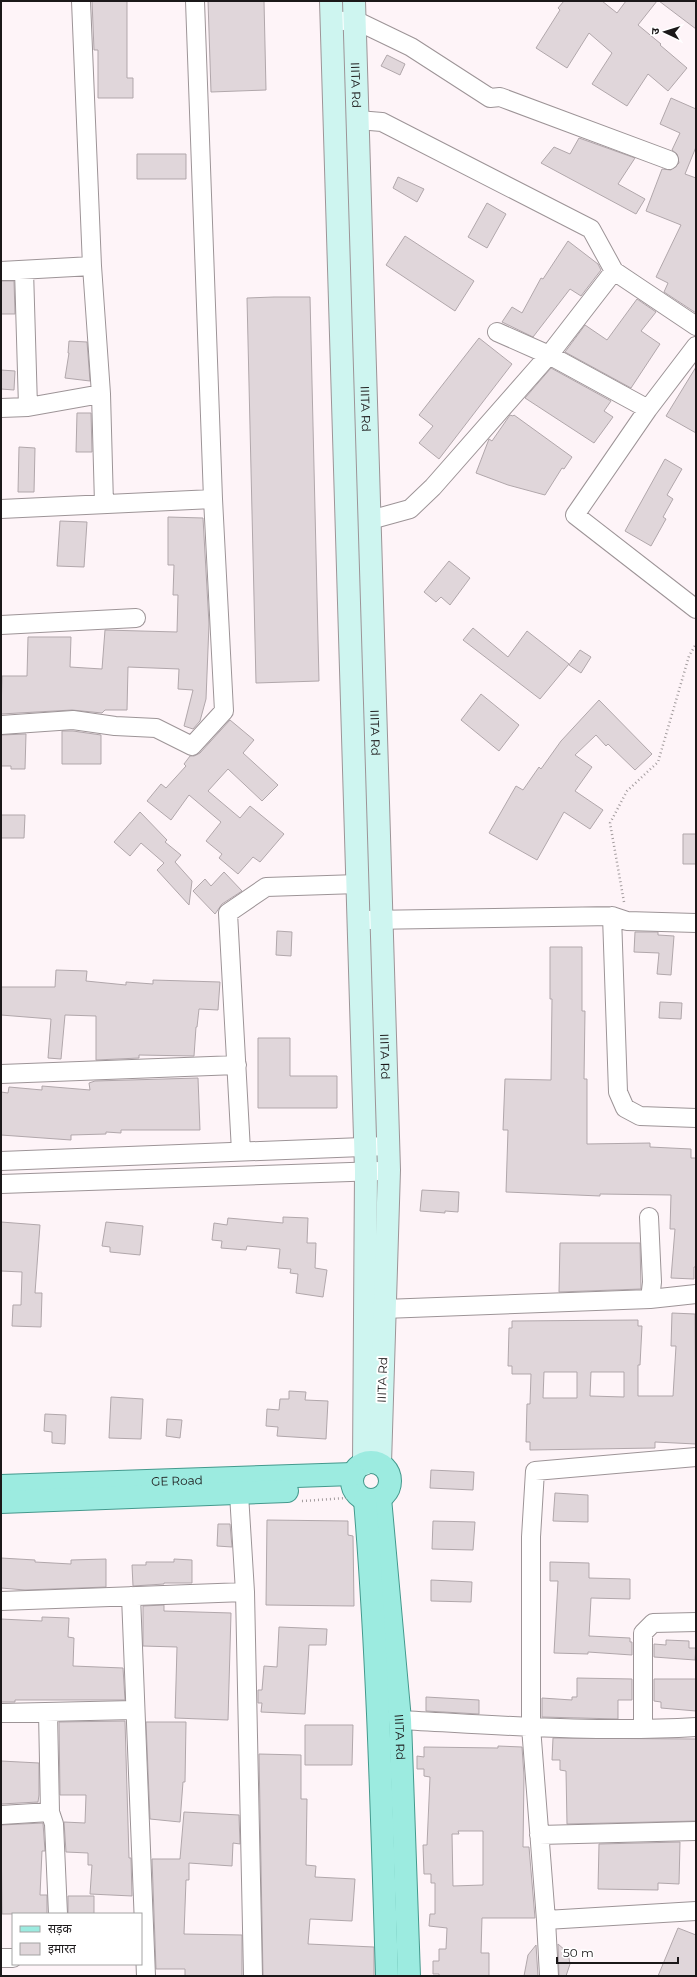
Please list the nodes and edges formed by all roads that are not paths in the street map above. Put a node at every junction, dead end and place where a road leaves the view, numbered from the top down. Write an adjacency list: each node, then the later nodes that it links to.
1 (81, 1): 9 (street)
2 (195, 1): 21 (street)
3 (331, 11): 4 (street); 8 (street, IIITA Rd)
4 (355, 11): 5 (street, IIITA Rd); 6 (street)
5 (358, 120): 7 (street, IIITA Rd); 12 (street)
6 (669, 160)
7 (360, 194): 8 (street); 24 (street, IIITA Rd)
8 (338, 195): 29 (street, IIITA Rd)
9 (92, 266): 10 (street); 17 (street)
10 (24, 270): 11 (street); 18 (street)
11 (1, 271)
12 (614, 271): 13 (street); 16 (street)
13 (696, 326)
14 (497, 332): 16 (street)
15 (696, 346): 20 (street)
16 (549, 355): 20 (street); 24 (street)
17 (101, 394): 18 (street); 22 (street)
18 (28, 407): 19 (street)
19 (1, 408)
20 (648, 409): 25 (street)
21 (213, 499): 22 (street); 28 (street)
22 (104, 504): 23 (street)
23 (1, 509)
24 (370, 520): 32 (street, IIITA Rd)
25 (696, 609)
26 (136, 618): 27 (street)
27 (1, 625)
28 (1, 725)
29 (358, 884): 31 (street, IIITA Rd); 34 (street)
30 (620, 918): 32 (street); 33 (street); 36 (street)
31 (359, 920): 32 (street); 37 (street, IIITA Rd)
32 (382, 920): 38 (street, IIITA Rd)
33 (696, 923)
34 (237, 1065): 35 (street); 39 (street)
35 (1, 1074)
36 (696, 1118)
37 (366, 1146): 38 (street); 39 (street); 42 (street, IIITA Rd)
38 (388, 1146): 41 (street, IIITA Rd)
39 (240, 1151): 40 (street)
40 (1, 1161)
41 (389, 1170): 42 (street); 47 (street, IIITA Rd)
42 (366, 1171): 43 (street); 49 (street, IIITA Rd)
43 (1, 1184)
44 (649, 1217): 46 (street)
45 (696, 1294): 46 (street)
46 (650, 1299): 47 (street)
47 (384, 1309): 49 (street, IIITA Rd)
48 (696, 1457): 62 (street)
49 (366, 1481): 50 (main road, GE Road); 51 (main road, GE Road); 60 (main road, IIITA Rd); 76 (main road, IIITA Rd)
50 (1, 1486)
51 (239, 1494): 52 (main road, GE Road); 53 (street)
52 (1, 1502)
53 (244, 1592): 54 (street); 75 (street)
54 (130, 1596): 55 (street); 57 (street)
55 (1, 1601)
56 (696, 1622): 63 (street)
57 (134, 1710): 58 (street); 71 (street)
58 (48, 1712): 59 (street); 64 (street)
59 (1, 1713)
60 (400, 1720): 62 (street); 77 (main road, IIITA Rd)
61 (696, 1727): 63 (street)
62 (531, 1728): 63 (street); 67 (street)
63 (643, 1729)
64 (50, 1812): 65 (street); 69 (street)
65 (1, 1815)
66 (696, 1831): 67 (street)
67 (539, 1835): 70 (street)
68 (696, 1911): 70 (street)
69 (58, 1913)
70 (546, 1920): 78 (street)
71 (144, 1948): 74 (street)
72 (1, 1958): 73 (street)
73 (12, 1958)
74 (146, 1976)
75 (253, 1976)
76 (387, 1976)
77 (409, 1976)
78 (548, 1976)

